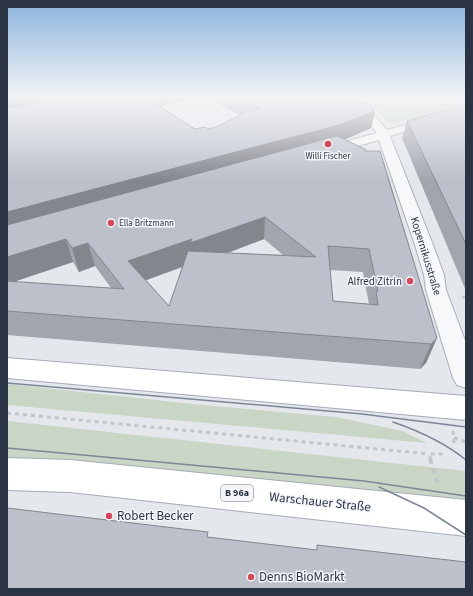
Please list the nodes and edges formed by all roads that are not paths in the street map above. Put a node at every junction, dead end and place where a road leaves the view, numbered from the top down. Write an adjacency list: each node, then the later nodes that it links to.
1 (377, 125): 3 (street, Kopernikusstraße)
2 (418, 125): 3 (street)
3 (383, 135): 4 (street); 6 (street, Kopernikusstraße)
4 (314, 155)
5 (7, 368): 7 (main road)
6 (466, 378)
7 (466, 408)
8 (7, 474): 9 (main road, Warschauer Straße / B 96a)
9 (466, 518)

